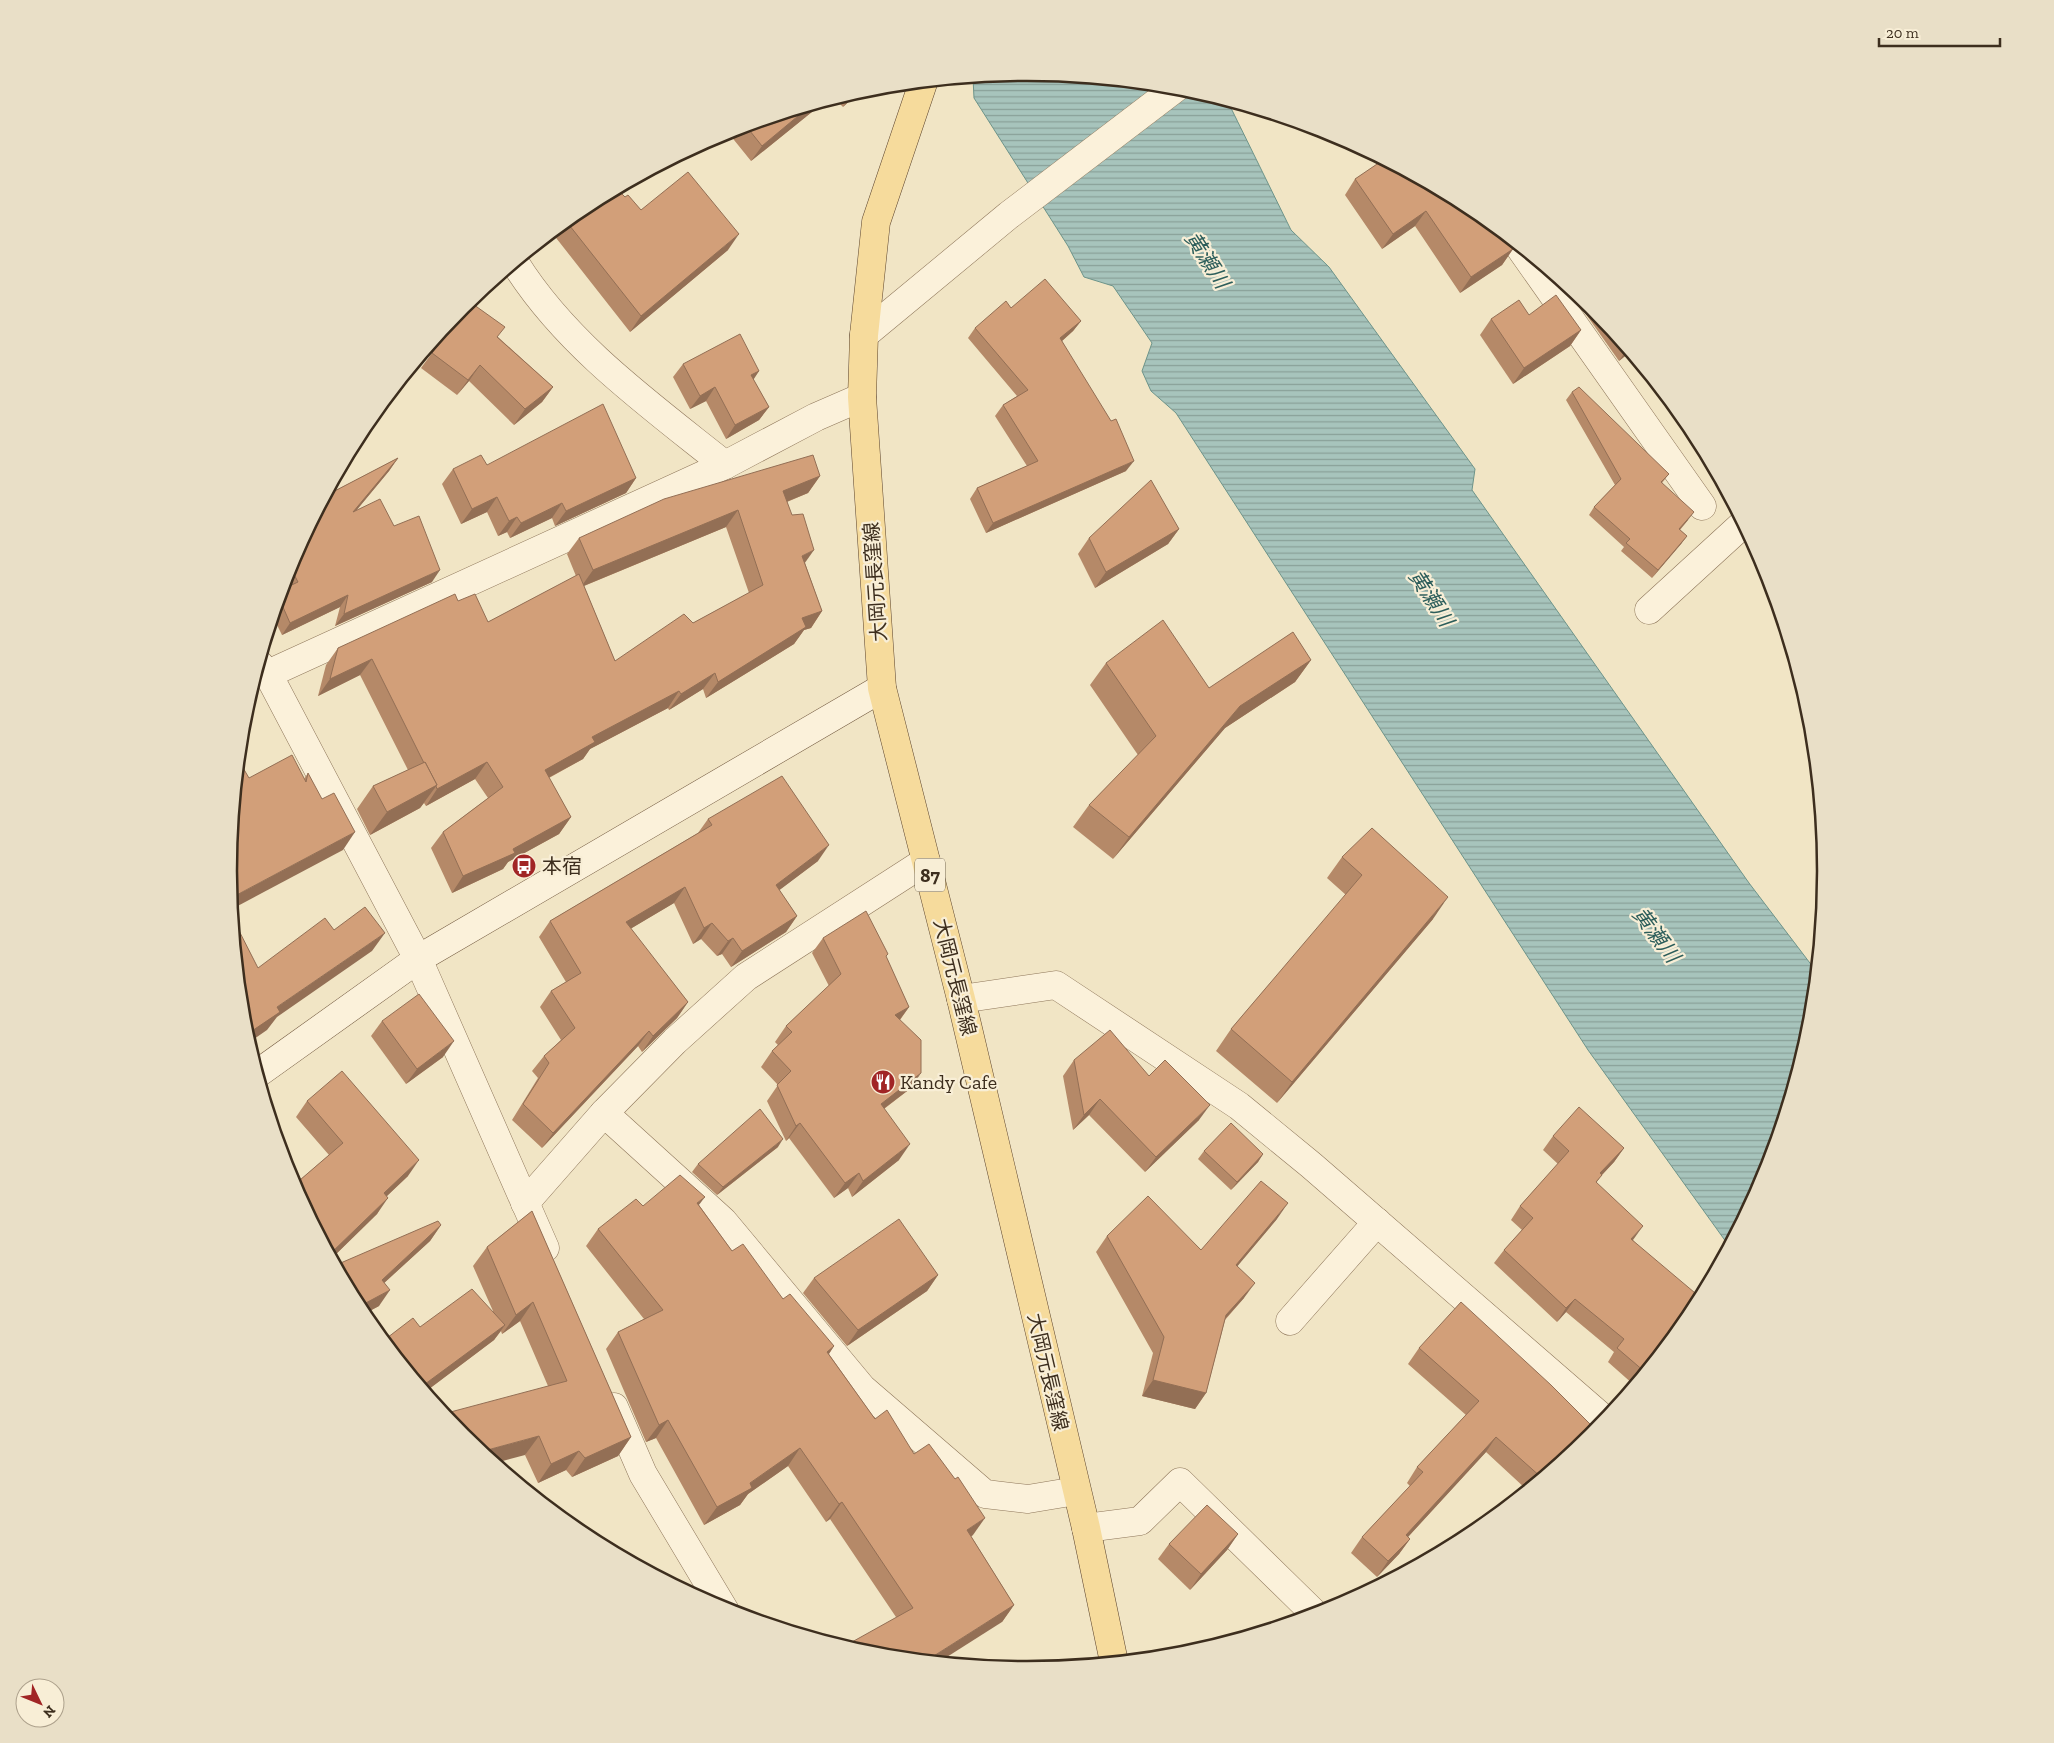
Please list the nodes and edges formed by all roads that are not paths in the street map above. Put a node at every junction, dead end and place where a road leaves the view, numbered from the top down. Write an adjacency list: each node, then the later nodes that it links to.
1 (921, 88): 5 (main road, 大岡元長窪線 / 87)
2 (1168, 94): 5 (street)
3 (1531, 263): 8 (street)
4 (519, 267): 7 (street)
5 (864, 335): 6 (main road, 大岡元長窪線 / 87)
6 (862, 397): 7 (street); 12 (main road, 大岡元長窪線 / 87)
7 (724, 465): 11 (street)
8 (1702, 506)
9 (1739, 528): 10 (street)
10 (1648, 610)
11 (264, 669): 14 (street)
12 (882, 688): 13 (main road, 大岡元長窪線 / 87); 14 (street)
13 (926, 861): 15 (main road, 大岡元長窪線 / 87); 17 (street)
14 (418, 959): 16 (street); 18 (street)
15 (962, 999): 19 (street); 24 (main road, 大岡元長窪線 / 87)
16 (263, 1070)
17 (604, 1113): 18 (street); 24 (street)
18 (525, 1203): 20 (street)
19 (1377, 1222): 21 (street); 23 (street)
20 (556, 1275)
21 (1290, 1320)
22 (604, 1384): 26 (street)
23 (1600, 1415)
24 (1076, 1491): 25 (main road, 大岡元長窪線 / 87)
25 (1086, 1528): 27 (street); 28 (main road, 大岡元長窪線 / 87)
26 (718, 1599)
27 (1310, 1609)
28 (1113, 1657)

